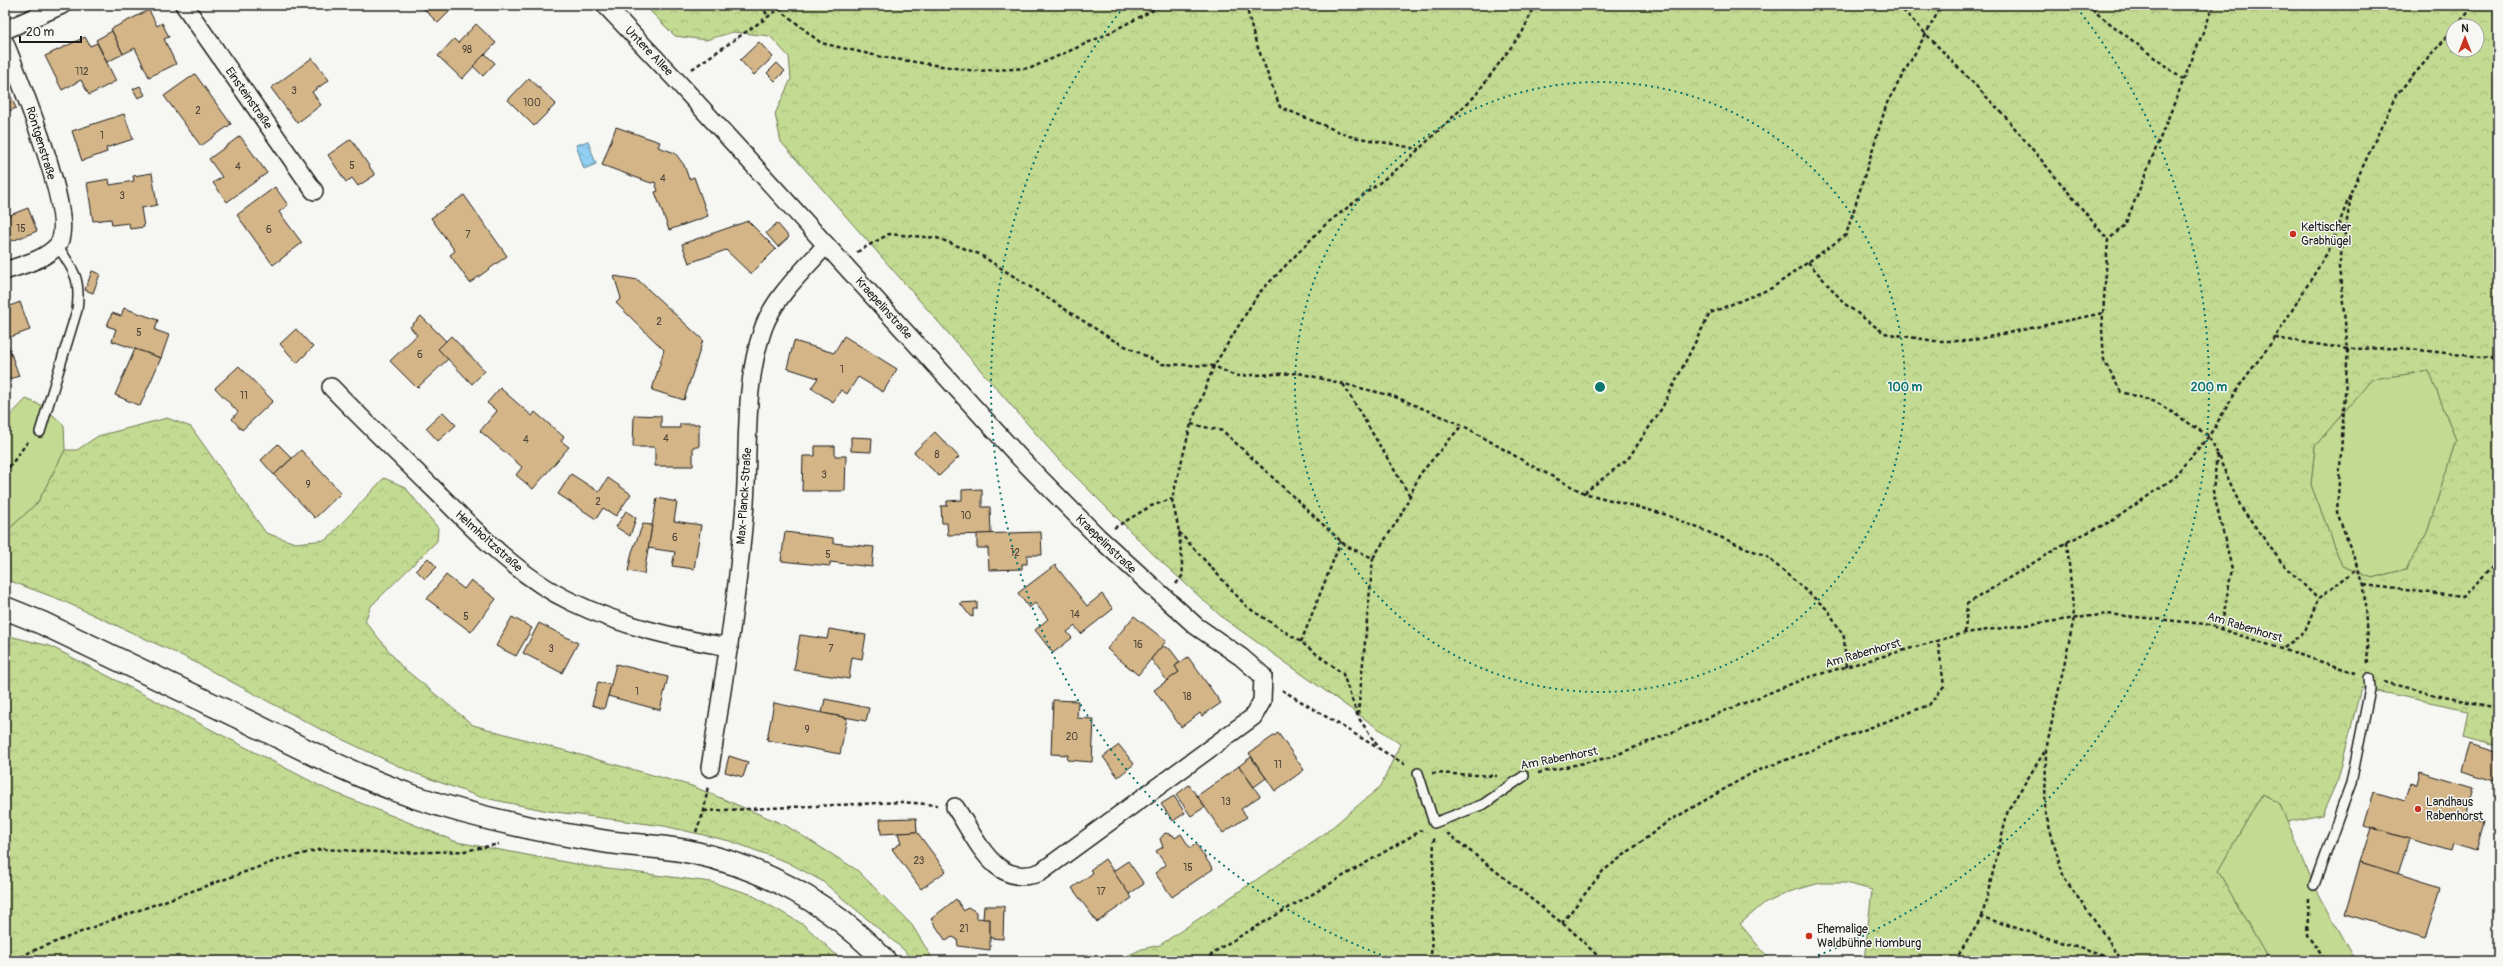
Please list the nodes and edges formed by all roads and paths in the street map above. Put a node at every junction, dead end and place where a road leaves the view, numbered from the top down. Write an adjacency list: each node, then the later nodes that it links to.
1 (62, 5): 17 (street)
2 (184, 5): 25 (street, Einsteinstraße)
3 (605, 5): 21 (street, Untere Allee)
4 (761, 5): 15 (path)
5 (785, 5): 14 (path)
6 (1163, 5): 14 (path)
7 (1246, 5): 23 (path)
8 (1535, 5): 23 (path)
9 (1898, 5): 18 (path)
10 (1942, 5): 18 (path)
11 (2086, 5): 22 (path)
12 (2214, 5): 22 (path)
13 (2475, 5): 16 (path)
14 (779, 9): 15 (path)
15 (768, 16): 21 (path)
16 (2463, 18)
17 (5, 30)
18 (1926, 34): 26 (path); 30 (path)
19 (2445, 39): 24 (path)
20 (5, 43): 27 (street, Röntgenstraße)
21 (676, 80): 28 (street, Kraepelinstraße)
22 (2185, 81): 26 (path)
23 (1419, 149): 36 (path)
24 (2352, 190): 33 (path); 34 (path)
25 (314, 192)
26 (2108, 240): 32 (path)
27 (57, 245): 31 (street); 41 (lane)
28 (826, 245): 29 (street, Kraepelinstraße); 64 (street, Max-Planck-Straße)
29 (841, 261): 36 (path); 49 (street, Kraepelinstraße)
30 (1808, 262): 32 (path); 45 (path)
31 (5, 271)
32 (2103, 313): 42 (path)
33 (2276, 338): 34 (path); 42 (path)
34 (2348, 349): 35 (path); 54 (path)
35 (2498, 359)
36 (1214, 366): 37 (path); 39 (path)
37 (1343, 384): 40 (path); 46 (path)
38 (331, 387): 64 (street, Helmholtzstraße)
39 (1191, 424): 47 (path); 50 (path)
40 (1462, 425): 45 (path); 46 (path)
41 (40, 432): 44 (path)
42 (2209, 436): 43 (path); 51 (path)
43 (2217, 453): 57 (path); 60 (path)
44 (5, 473)
45 (1584, 493): 66 (path)
46 (1410, 496): 52 (path)
47 (1172, 499): 48 (path); 49 (path)
48 (1178, 531): 56 (path); 63 (path)
49 (1098, 537): 56 (street, Kraepelinstraße)
50 (1341, 541): 52 (path); 63 (path)
51 (2067, 542): 59 (path); 61 (path)
52 (1373, 558): 70 (path)
53 (2498, 561): 55 (path)
54 (2358, 568): 55 (path); 57 (path)
55 (2364, 585): 68 (path)
56 (1165, 599): 67 (street, Kraepelinstraße)
57 (2318, 599): 65 (path)
58 (5, 608): 80 (street)
59 (2074, 618): 60 (path, Am Rabenhorst); 61 (path, Am Rabenhorst); 72 (path)
60 (2221, 629): 65 (path, Am Rabenhorst)
61 (1965, 633): 62 (path, Am Rabenhorst)
62 (1938, 641): 66 (path, Am Rabenhorst); 83 (path)
63 (1301, 642): 70 (path)
64 (729, 647): 73 (street, Max-Planck-Straße)
65 (2284, 648): 68 (path, Am Rabenhorst)
66 (1846, 667): 75 (path, Am Rabenhorst)
67 (1263, 676): 71 (path, Am Rabenhorst); 76 (street)
68 (2369, 678): 69 (path, Am Rabenhorst); 81 (lane)
69 (2498, 708)
70 (1358, 717): 71 (path)
71 (1380, 750): 74 (path, Am Rabenhorst)
72 (2046, 750): 82 (path); 91 (path)
73 (710, 768): 77 (path)
74 (1418, 773): 75 (path, Am Rabenhorst); 78 (lane)
75 (1524, 776): 78 (lane)
76 (955, 807): 77 (path)
77 (704, 811): 80 (path)
78 (1434, 823): 83 (path); 86 (path); 87 (path)
79 (503, 843): 84 (path)
80 (689, 851): 85 (street)
81 (2314, 885): 92 (path)
82 (1982, 917): 90 (path); 91 (path)
83 (1562, 923): 88 (path)
84 (15, 961)
85 (885, 961)
86 (1204, 961)
87 (1431, 961)
88 (1603, 961)
89 (1866, 961): 90 (path)
90 (1955, 961)
91 (2121, 961)
92 (2326, 961)

